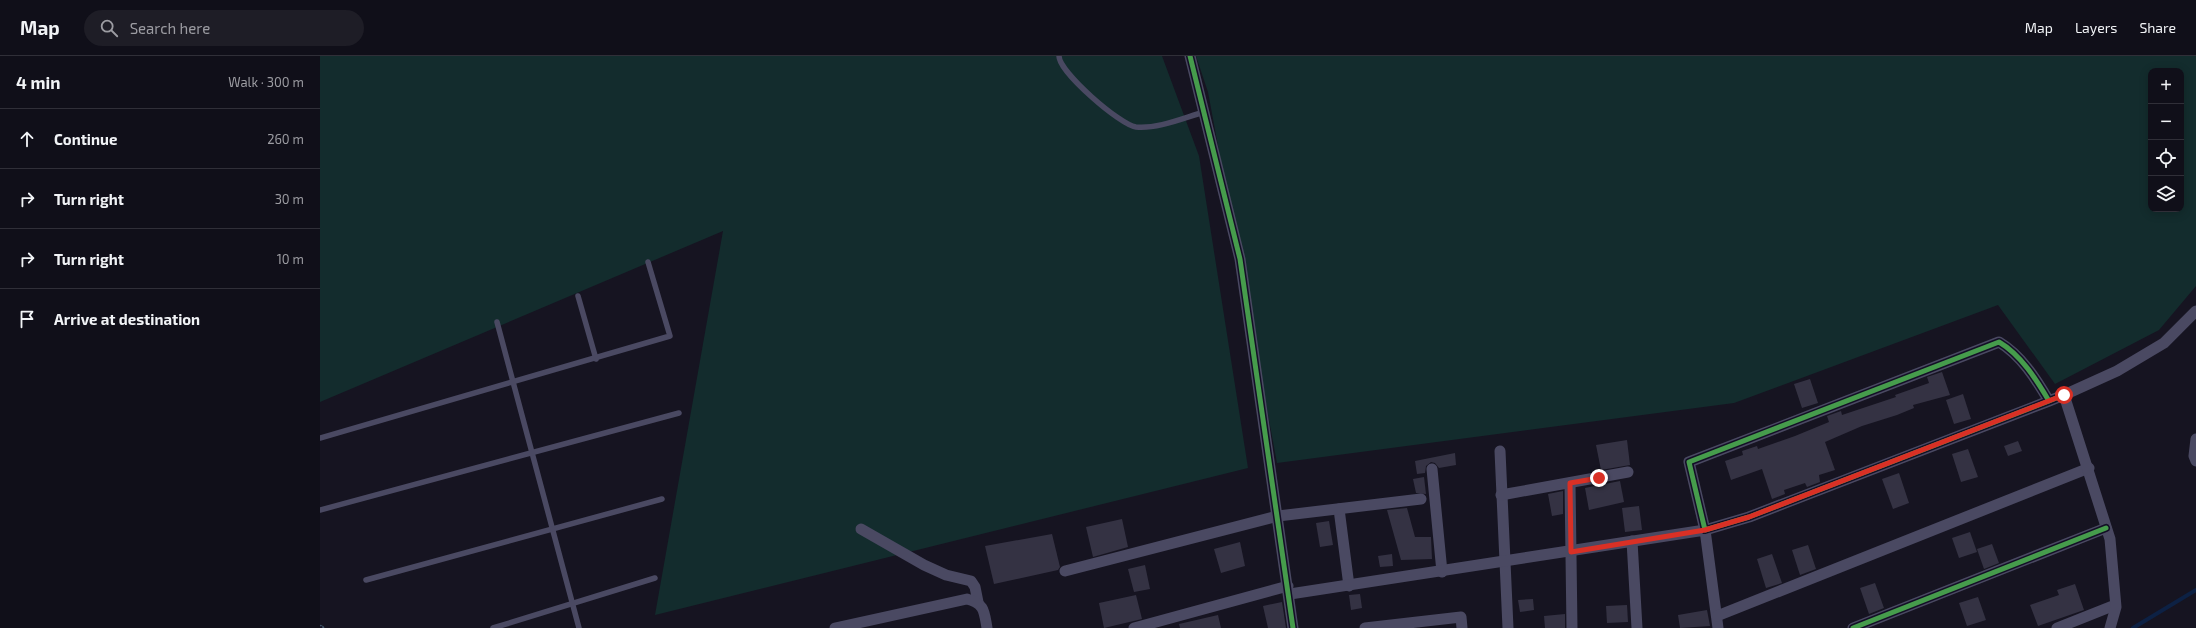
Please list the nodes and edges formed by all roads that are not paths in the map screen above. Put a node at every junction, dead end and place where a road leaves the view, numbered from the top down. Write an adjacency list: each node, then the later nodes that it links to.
1 (1060, 56): 3 (lane)
2 (1190, 56): 3 (street)
3 (1205, 112): 27 (street)
4 (648, 262): 8 (lane)
5 (578, 296): 8 (lane)
6 (2196, 311): 10 (street)
7 (497, 322): 9 (lane)
8 (596, 359): 9 (lane)
9 (514, 381): 13 (lane); 16 (lane)
10 (2064, 395): 11 (street); 18 (street)
11 (2050, 400): 31 (street); 31 (street)
12 (679, 413): 16 (lane)
13 (320, 438)
14 (2196, 439): 17 (street)
15 (1500, 451): 22 (street)
16 (532, 452): 26 (lane); 30 (lane)
17 (2196, 461)
18 (2089, 468): 28 (street); 44 (street)
19 (1432, 469): 36 (street)
20 (1628, 472): 21 (street)
21 (1570, 483): 22 (street); 33 (street)
22 (1501, 495): 34 (street)
23 (1421, 498): 25 (street)
24 (662, 499): 30 (lane)
25 (1339, 509): 27 (street); 39 (street)
26 (320, 510)
27 (1278, 516): 35 (street); 40 (street)
28 (2106, 528): 43 (street); 57 (street)
29 (861, 529): 41 (street)
30 (552, 530): 38 (lane); 42 (lane)
31 (1705, 530): 32 (street); 44 (street)
32 (1632, 541): 33 (street); 55 (street)
33 (1571, 552): 34 (street); 54 (street)
34 (1506, 562): 36 (street); 53 (street)
35 (1066, 571)
36 (1442, 572): 39 (street)
37 (655, 578): 42 (lane)
38 (366, 580)
39 (1348, 586): 40 (street)
40 (1289, 590): 49 (street); 50 (street)
41 (978, 602): 47 (street); 48 (street)
42 (571, 604): 45 (lane); 46 (lane)
43 (2115, 605): 58 (street); 59 (street)
44 (1717, 616): 56 (street)
45 (493, 628)
46 (579, 628)
47 (835, 628)
48 (987, 628)
49 (1134, 628)
50 (1293, 628)
51 (1365, 628): 52 (street)
52 (1462, 628)
53 (1508, 628)
54 (1572, 628)
55 (1637, 628)
56 (1718, 628)
57 (1853, 628)
58 (2057, 628)
59 (2110, 628)

